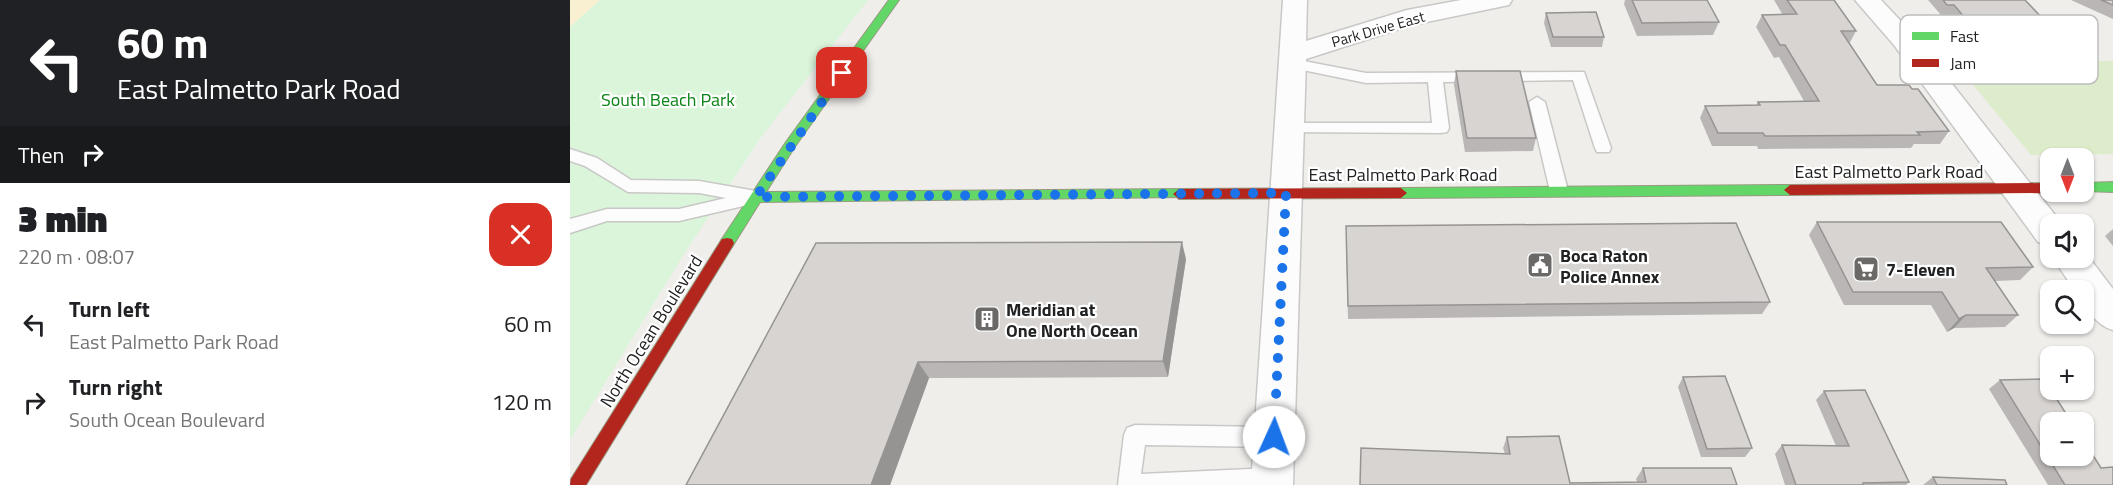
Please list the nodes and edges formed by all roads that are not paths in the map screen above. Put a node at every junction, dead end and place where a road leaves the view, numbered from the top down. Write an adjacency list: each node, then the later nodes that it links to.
1 (894, 0): 20 (main road, North Ocean Boulevard)
2 (1295, 0): 6 (street)
3 (1500, 0): 6 (street, Park Drive East)
4 (1867, 0): 5 (street)
5 (1900, 36)
6 (1293, 59): 7 (lane); 10 (street)
7 (1435, 77): 10 (lane); 11 (lane)
8 (1937, 84): 16 (street)
9 (1537, 102): 18 (lane)
10 (1289, 128): 19 (street)
11 (1604, 148)
12 (570, 154): 13 (lane)
13 (628, 186): 20 (lane); 21 (lane)
14 (2094, 187): 15 (main road)
15 (2113, 187)
16 (2017, 188): 17 (main road, East Palmetto Park Road); 18 (main road, East Palmetto Park Road); 22 (street)
17 (2040, 188)
18 (1559, 191): 19 (main road, East Palmetto Park Road)
19 (1286, 193): 20 (main road, East Palmetto Park Road); 26 (street)
20 (756, 197): 21 (lane); 28 (main road, North Ocean Boulevard)
21 (607, 215): 23 (lane)
22 (2040, 219)
23 (570, 226)
24 (2077, 268): 25 (street)
25 (2113, 316)
26 (1274, 437): 27 (street); 29 (lane)
27 (1272, 482): 29 (lane)
28 (577, 485)
29 (1131, 485)

